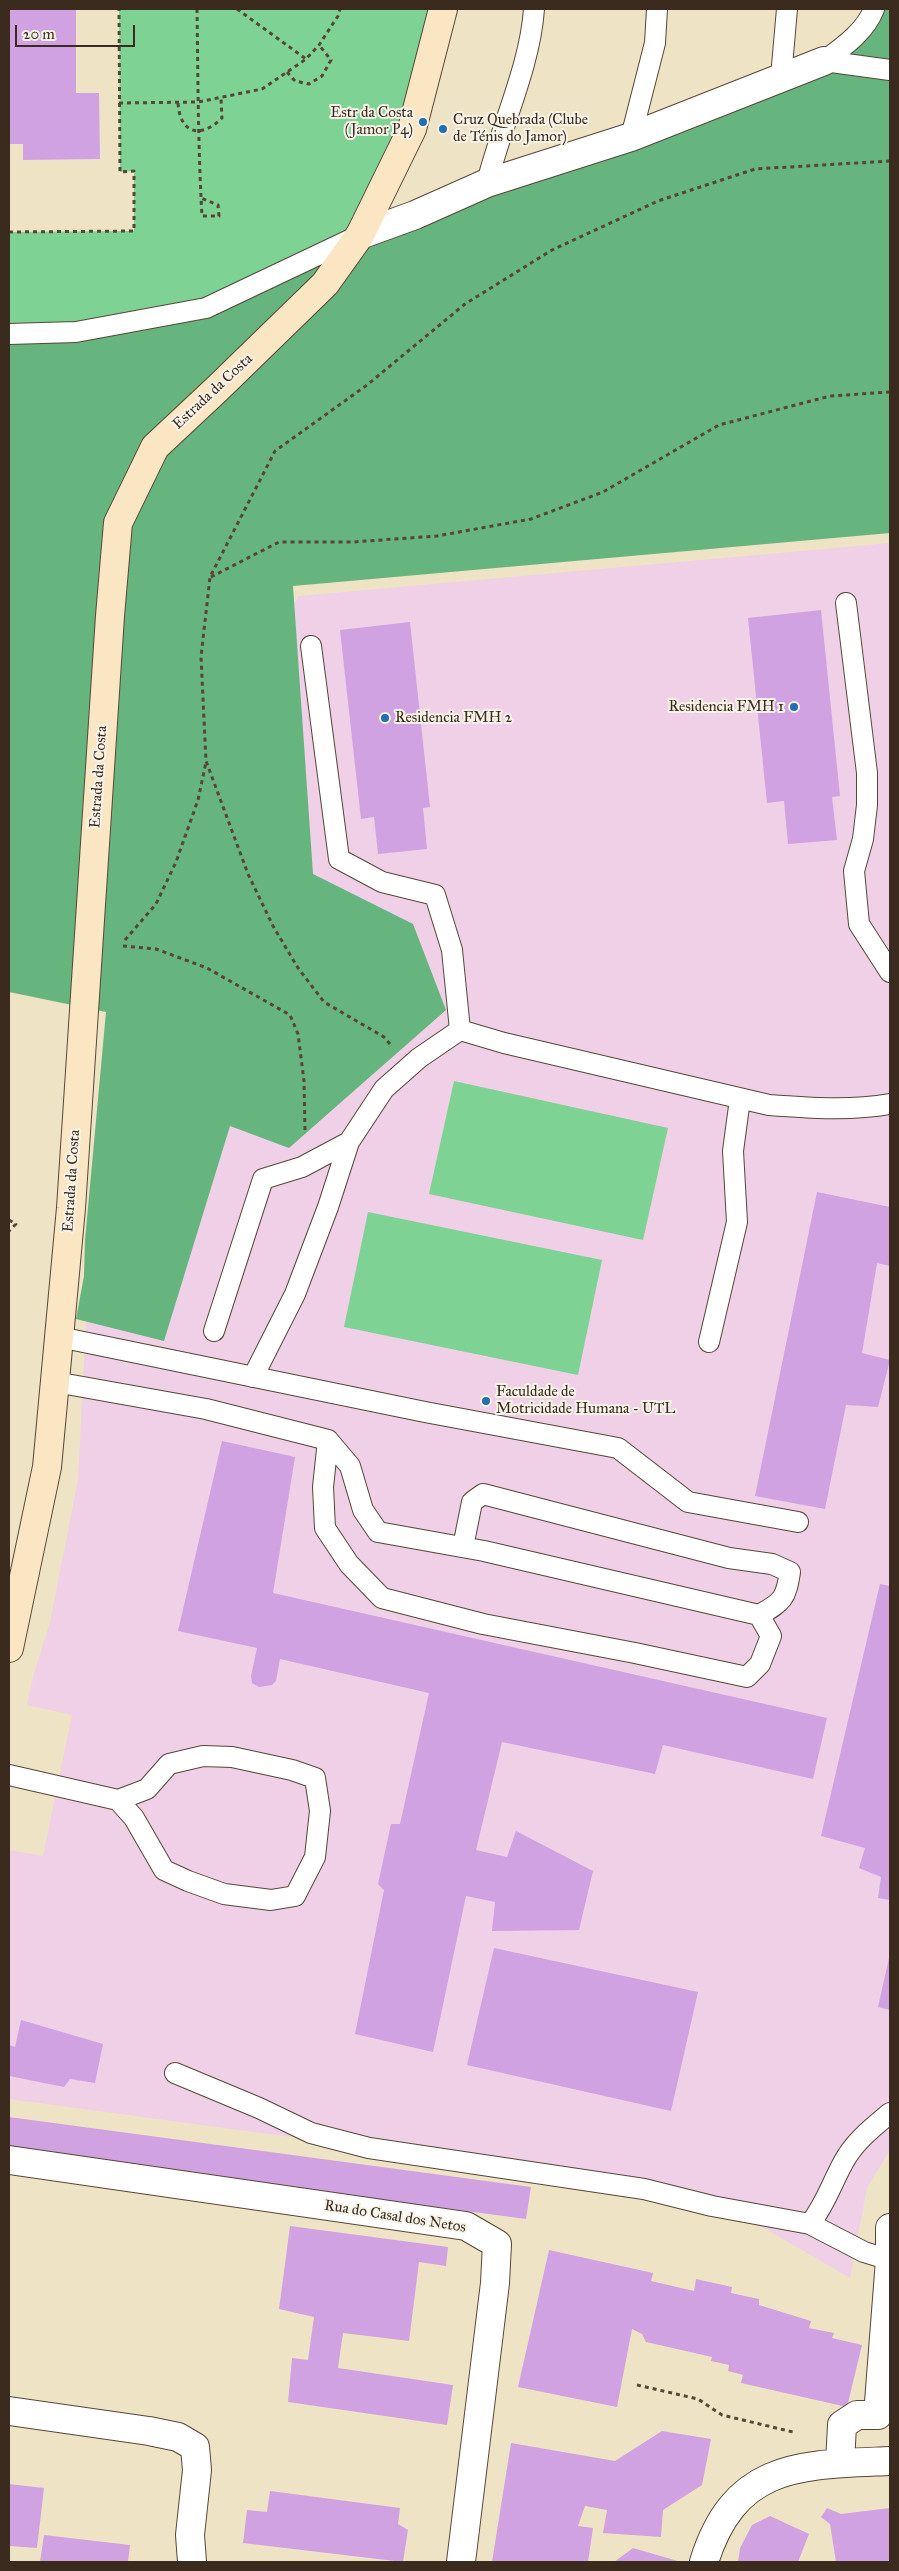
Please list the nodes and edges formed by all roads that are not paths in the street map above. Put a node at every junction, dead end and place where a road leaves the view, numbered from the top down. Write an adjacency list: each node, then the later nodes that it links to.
1 (443, 9): 11 (street, Estrada da Costa)
2 (534, 9): 10 (lane)
3 (657, 9): 9 (lane)
4 (787, 9): 8 (lane)
5 (874, 9): 6 (lane)
6 (824, 61): 7 (lane); 8 (street)
7 (890, 70)
8 (781, 77): 9 (street)
9 (631, 137): 10 (street)
10 (487, 183): 11 (street)
11 (360, 235): 12 (lane); 21 (street, Estrada da Costa)
12 (9, 334)
13 (846, 603): 15 (lane)
14 (310, 646): 16 (lane)
15 (890, 972)
16 (460, 1030): 17 (lane); 19 (lane)
17 (740, 1099): 18 (lane); 22 (lane)
18 (890, 1104)
19 (349, 1142): 20 (lane); 23 (lane)
20 (214, 1331)
21 (59, 1337): 23 (lane); 24 (street, Estrada da Costa)
22 (709, 1342)
23 (253, 1377): 26 (lane)
24 (55, 1382): 25 (lane); 29 (street, Estrada da Costa)
25 (328, 1440): 27 (lane); 28 (lane)
26 (798, 1522)
27 (463, 1547): 28 (lane); 28 (lane)
28 (759, 1615)
29 (9, 1648)
30 (9, 1775): 31 (lane)
31 (118, 1800): 31 (lane)
32 (175, 2073): 35 (lane)
33 (890, 2113): 35 (lane)
34 (9, 2160): 42 (street, Rua do Casal dos Netos)
35 (810, 2224): 37 (lane)
36 (890, 2228): 37 (street)
37 (890, 2260): 39 (street)
38 (9, 2411): 43 (street)
39 (884, 2415): 40 (street)
40 (841, 2453): 41 (street); 44 (street)
41 (890, 2460)
42 (462, 2558)
43 (192, 2562)
44 (704, 2562)

